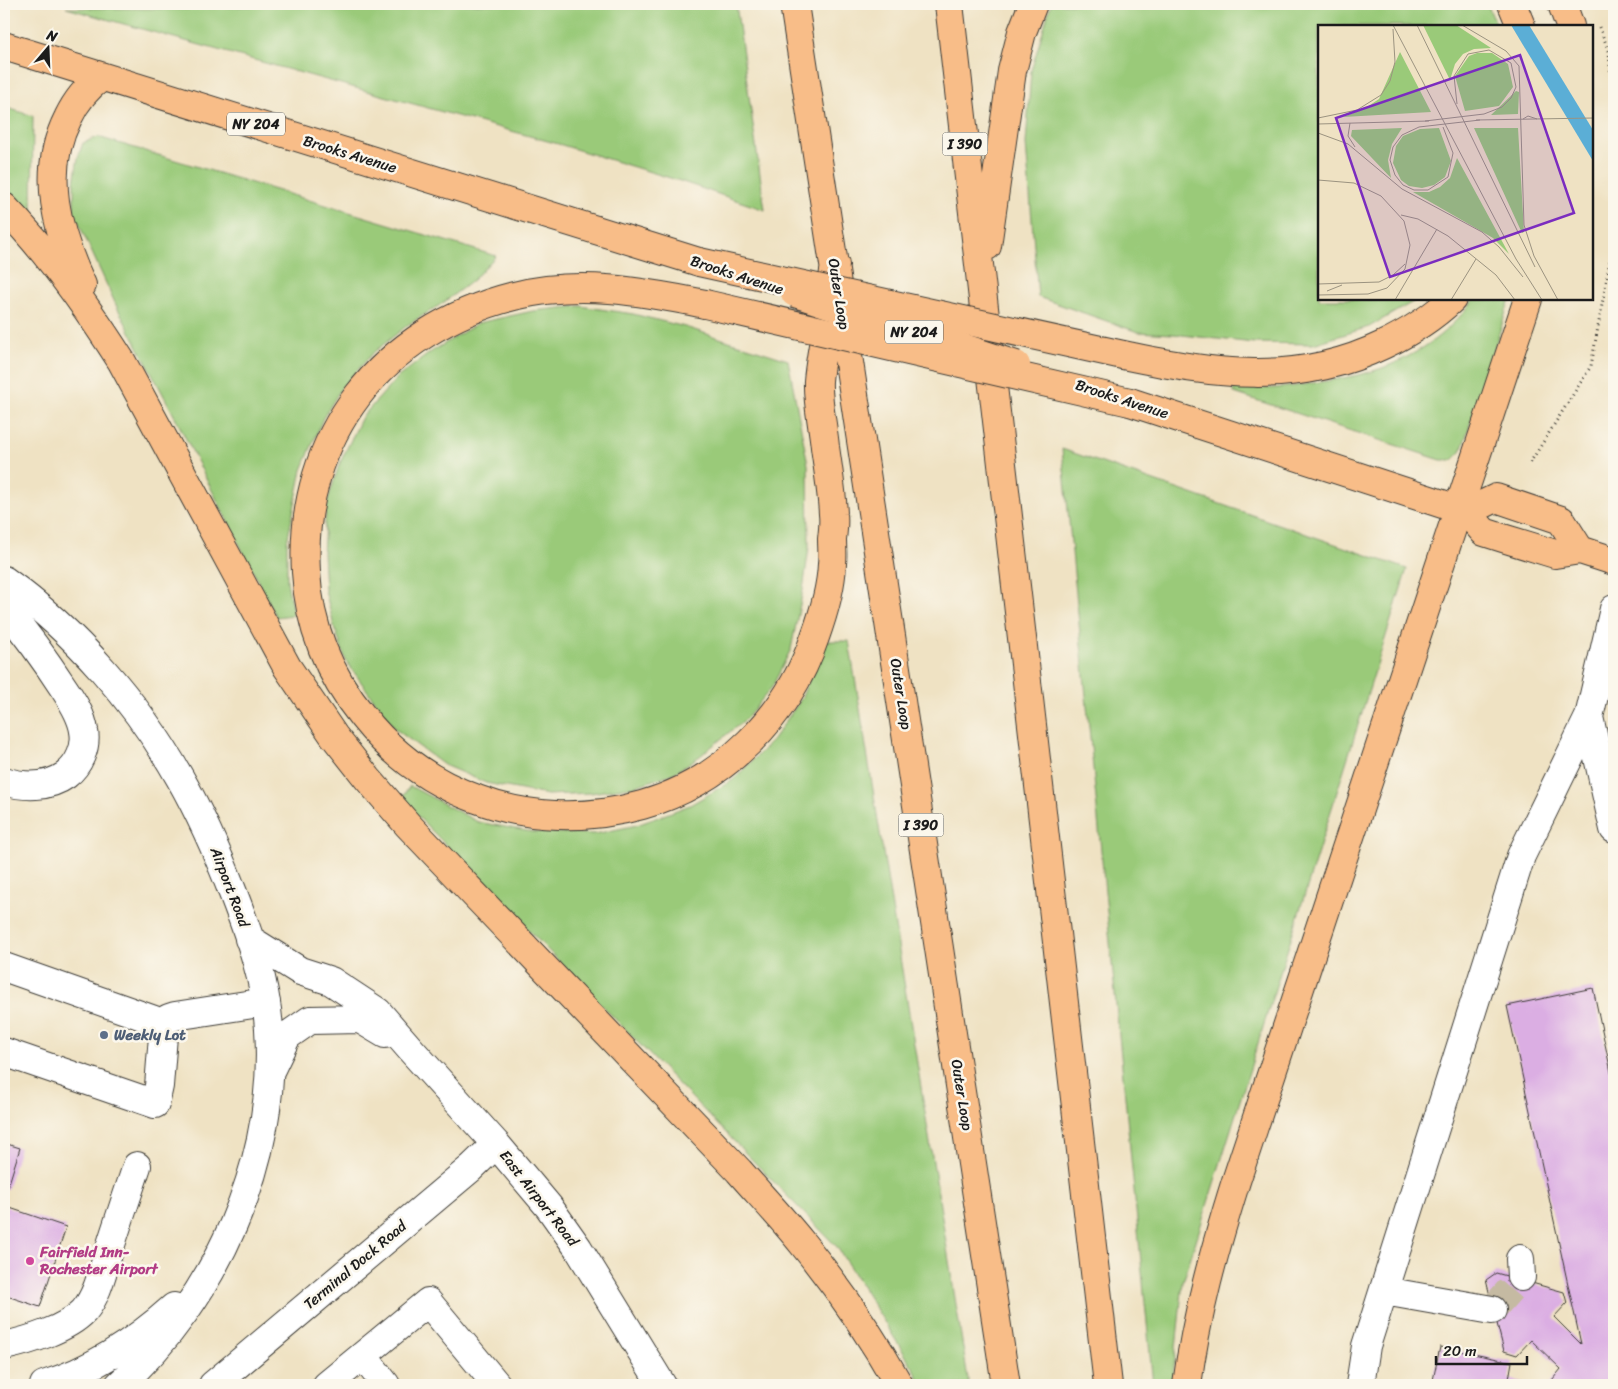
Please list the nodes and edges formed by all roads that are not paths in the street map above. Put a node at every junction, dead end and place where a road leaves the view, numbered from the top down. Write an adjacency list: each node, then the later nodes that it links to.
1 (794, 4): 12 (main road, Outer Loop / I 390)
2 (950, 4): 13 (main road, I 390)
3 (1033, 4): 13 (main road)
4 (1512, 4): 6 (main road)
5 (1562, 4): 7 (main road)
6 (1521, 25)
7 (1570, 25)
8 (4, 46): 9 (main road, Brooks Avenue / NY 204)
9 (102, 77): 11 (main road, Brooks Avenue / NY 204); 16 (main road)
10 (4, 208): 16 (main road)
11 (699, 262): 14 (main road, bridge); 17 (main road, Brooks Avenue / NY 204, bridge)
12 (835, 265): 17 (main road, bridge); 49 (main road, Outer Loop / I 390)
13 (981, 284): 50 (main road, I 390)
14 (1451, 300)
15 (1528, 300): 18 (main road)
16 (122, 362): 48 (main road)
17 (1130, 402): 18 (main road, Brooks Avenue / NY 204)
18 (1462, 511): 19 (main road); 19 (main road); 51 (main road)
19 (1580, 550): 20 (main road)
20 (1614, 561)
21 (4, 580): 27 (street, Airport Road)
22 (4, 607): 25 (street)
23 (1614, 609): 24 (street)
24 (1589, 717): 26 (street); 37 (street)
25 (4, 781)
26 (1614, 829)
27 (249, 939): 29 (street, Airport Road); 31 (street, East Airport Road)
28 (4, 966): 30 (street)
29 (266, 1002): 30 (street); 33 (street, Airport Road)
30 (158, 1024): 32 (street)
31 (412, 1051): 33 (street, East Airport Road); 34 (street, East Airport Road)
32 (4, 1052)
33 (269, 1072): 36 (street, Airport Road)
34 (496, 1144): 43 (street, Terminal Dock Road); 47 (street, East Airport Road)
35 (136, 1166): 39 (street)
36 (216, 1259): 41 (street); 42 (street)
37 (1384, 1290): 38 (street); 52 (street)
38 (1492, 1310)
39 (4, 1346)
40 (363, 1356): 44 (street); 45 (street); 46 (street)
41 (44, 1385)
42 (119, 1385)
43 (213, 1385)
44 (328, 1385)
45 (386, 1385)
46 (497, 1385)
47 (662, 1385)
48 (899, 1385)
49 (1006, 1385)
50 (1108, 1385)
51 (1187, 1385)
52 (1360, 1385)

